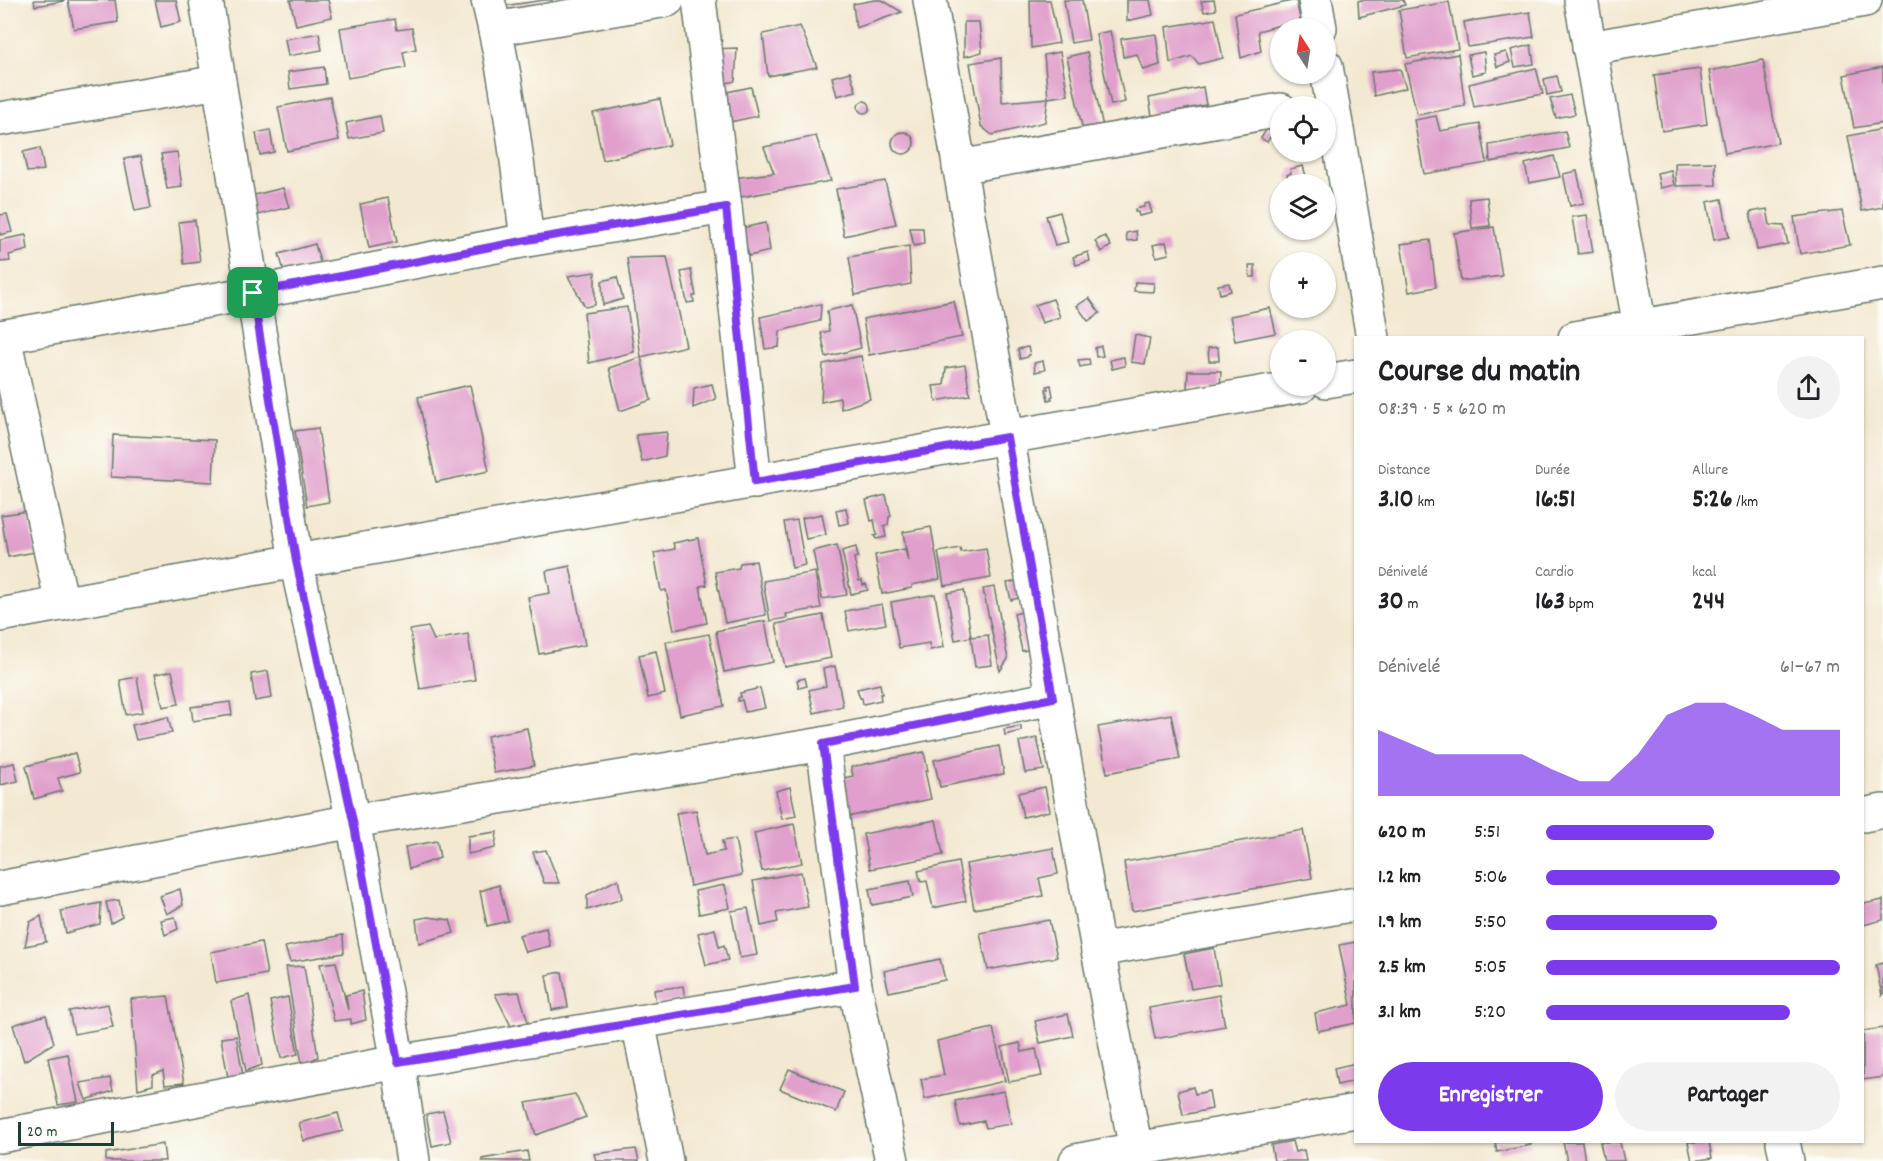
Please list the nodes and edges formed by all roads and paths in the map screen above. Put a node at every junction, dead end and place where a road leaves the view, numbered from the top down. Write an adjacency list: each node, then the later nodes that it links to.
1 (206, 0): 11 (street)
2 (667, 0): 8 (street)
3 (699, 0): 16 (street)
4 (930, 0): 15 (street)
5 (1315, 0): 9 (street)
6 (1581, 0): 10 (street)
7 (1865, 0): 10 (street)
8 (491, 15): 17 (street)
9 (1318, 18)
10 (1589, 48): 20 (street)
11 (219, 82): 13 (street); 19 (street)
12 (1270, 112): 15 (street)
13 (0, 119)
14 (1336, 124): 21 (street)
15 (959, 167): 27 (street)
16 (726, 207): 17 (street); 28 (street)
17 (527, 240): 19 (street)
18 (1883, 283): 20 (street)
19 (253, 293): 23 (street); 29 (street)
20 (1641, 332): 22 (street)
21 (1373, 336)
22 (1597, 336)
23 (2, 337): 30 (street)
24 (1354, 376): 25 (street)
25 (1336, 379)
26 (1270, 391): 27 (street)
27 (1007, 437): 28 (street); 32 (street)
28 (755, 482): 29 (street)
29 (296, 561): 30 (street); 36 (street)
30 (62, 604): 31 (street)
31 (0, 615)
32 (1053, 698): 33 (street); 39 (street)
33 (823, 744): 36 (street); 40 (street)
34 (1883, 811): 35 (street)
35 (1864, 815)
36 (353, 821): 37 (street); 42 (street)
37 (0, 888)
38 (1354, 904): 39 (street)
39 (1098, 950): 46 (street)
40 (855, 986): 41 (street); 49 (street)
41 (638, 1022): 42 (street); 48 (street)
42 (398, 1062): 44 (street); 47 (street)
43 (1354, 1111): 46 (street)
44 (0, 1136)
45 (1783, 1143): 51 (street)
46 (1137, 1155): 50 (street)
47 (412, 1161)
48 (666, 1161)
49 (892, 1161)
50 (1076, 1161)
51 (1787, 1161)

